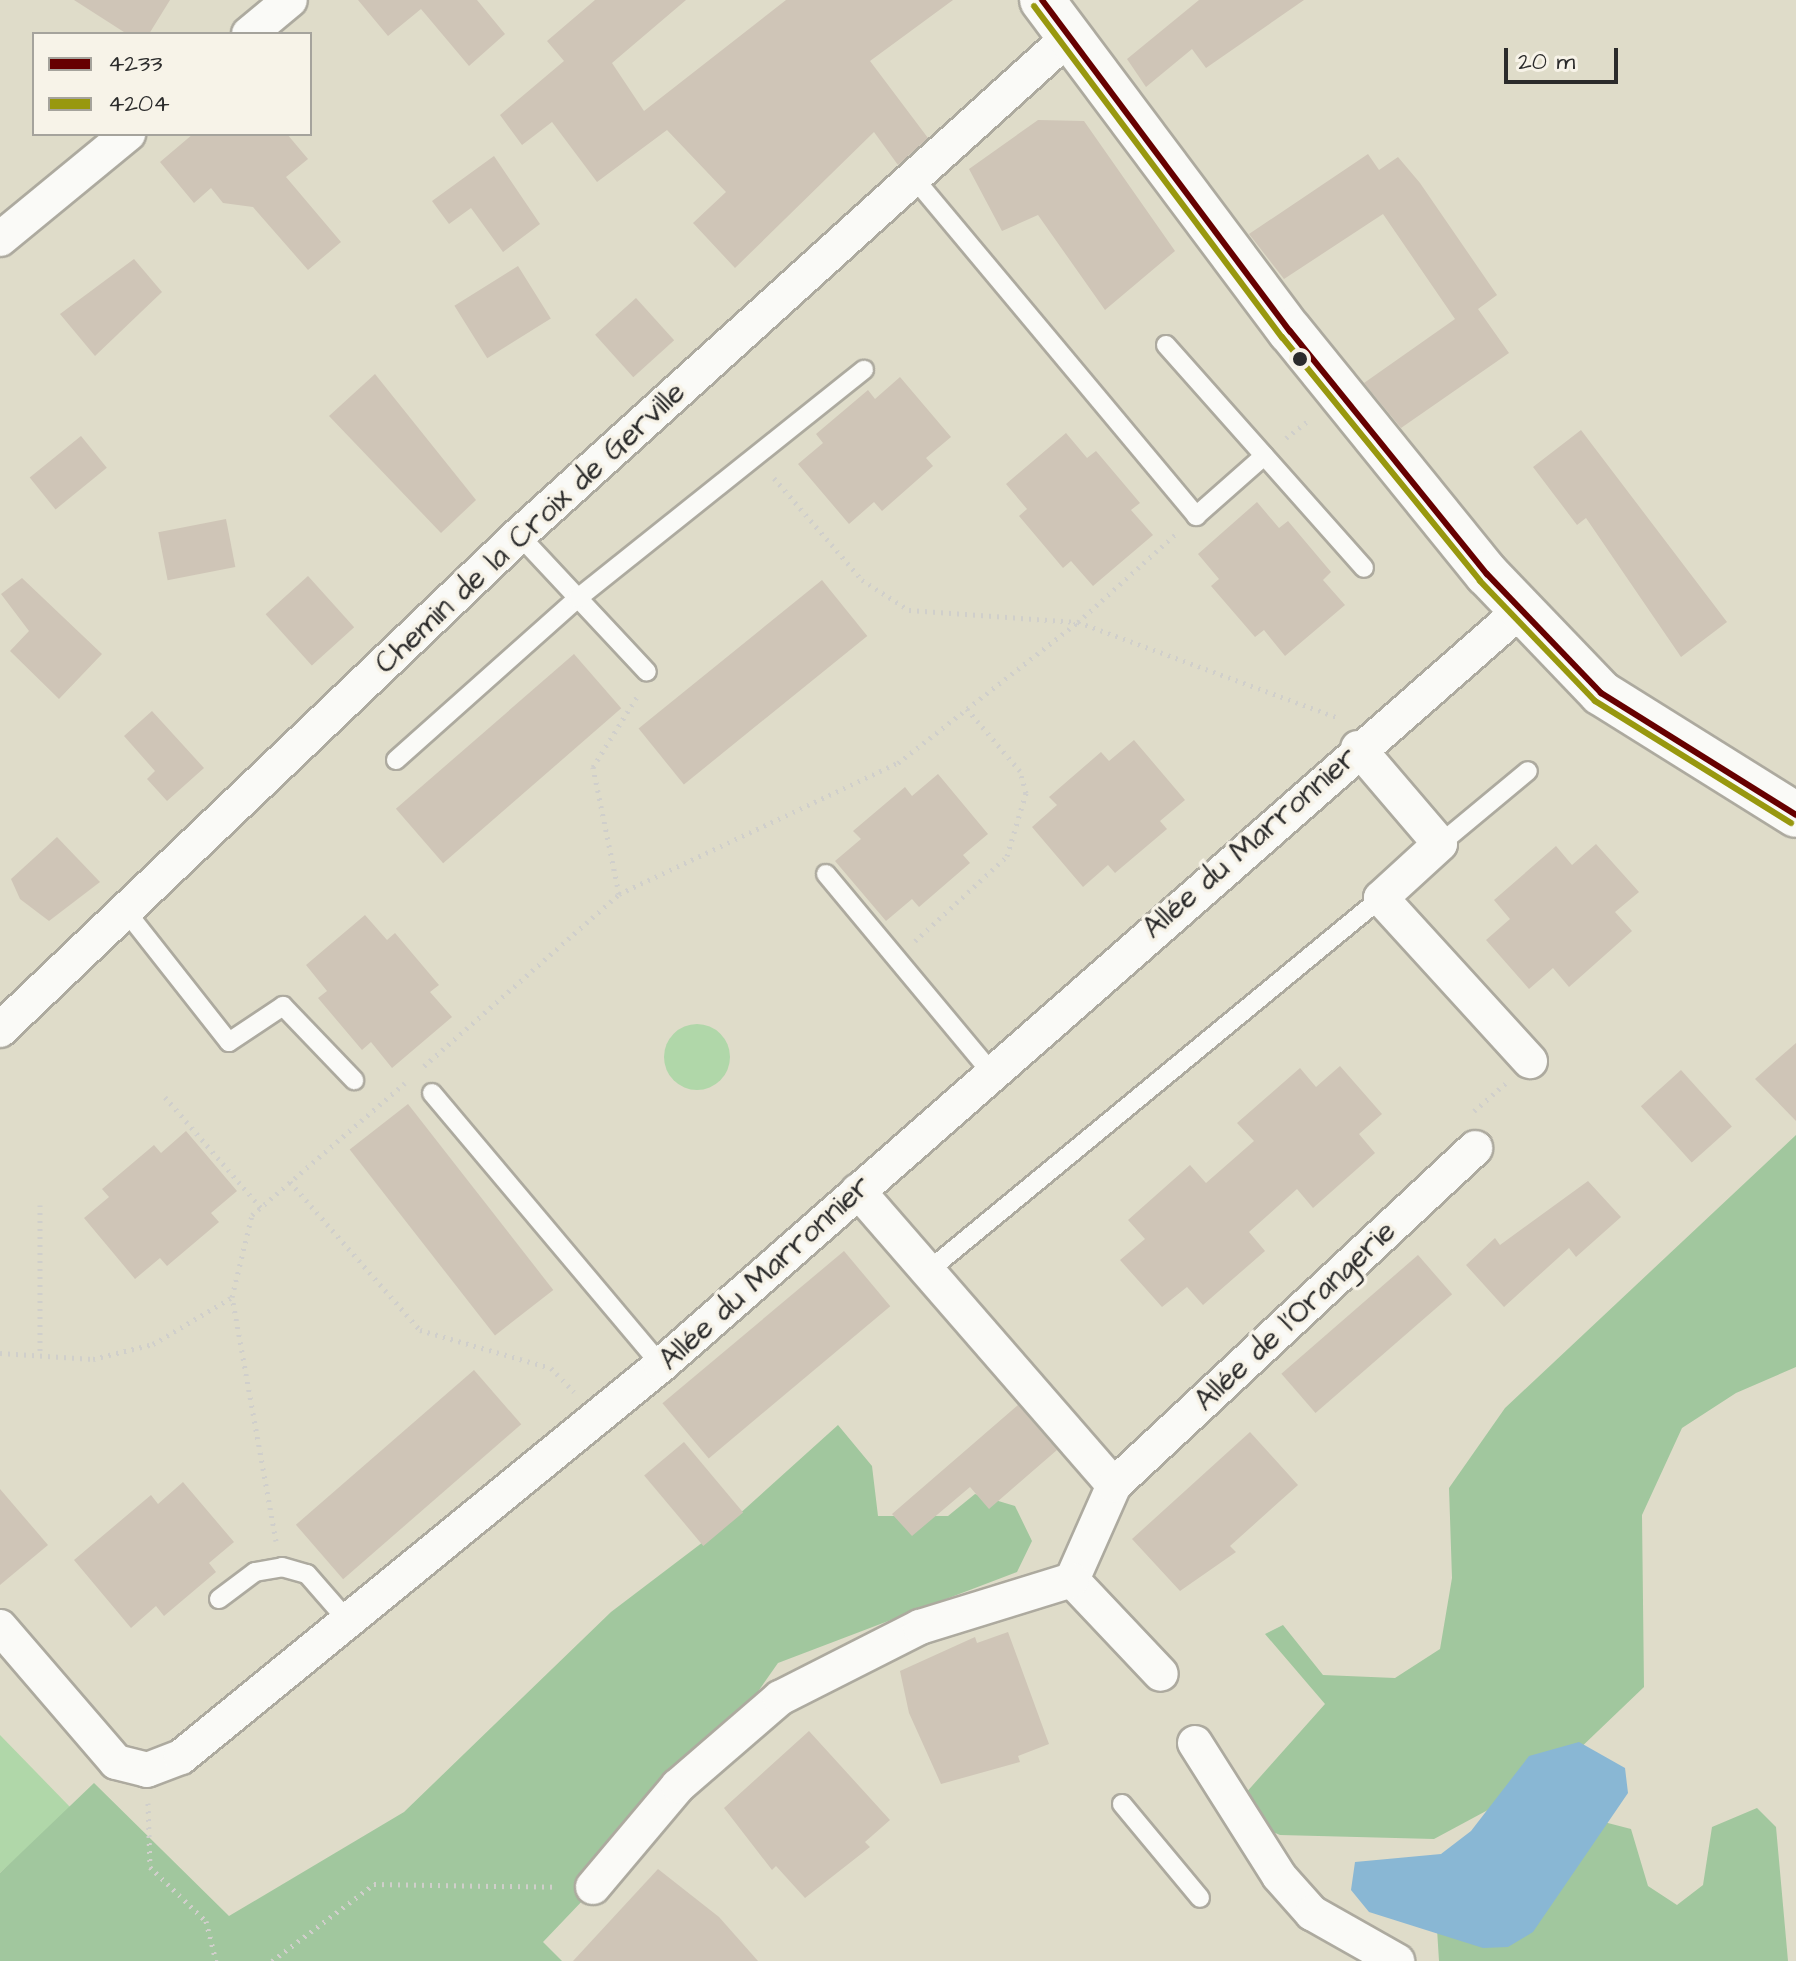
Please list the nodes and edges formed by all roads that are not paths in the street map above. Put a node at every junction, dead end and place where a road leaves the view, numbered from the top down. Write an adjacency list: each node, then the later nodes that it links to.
1 (290, 0): 3 (street)
2 (1058, 12): 5 (street, Chemin de la Croix de Gerville); 13 (main road)
3 (251, 32)
4 (126, 136): 6 (street)
5 (913, 177): 9 (lane); 10 (street, Chemin de la Croix de Gerville)
6 (0, 239)
7 (1166, 345): 9 (lane)
8 (864, 370): 12 (lane)
9 (1264, 456): 11 (lane)
10 (519, 535): 12 (lane); 22 (street, Chemin de la Croix de Gerville)
11 (1364, 568)
12 (578, 598): 14 (lane); 16 (lane)
13 (1521, 610): 15 (street, Allée du Marronnier); 18 (main road)
14 (647, 672)
15 (1368, 740): 19 (street); 25 (street, Allée du Marronnier)
16 (396, 760)
17 (1528, 771): 19 (lane)
18 (1796, 815)
19 (1440, 844): 21 (street)
20 (826, 874): 25 (lane)
21 (1381, 898): 24 (street); 30 (lane)
22 (125, 910): 23 (street, Chemin de la Croix de Gerville); 26 (lane)
23 (0, 1030)
24 (1530, 1061)
25 (991, 1072): 29 (street, Allée du Marronnier)
26 (354, 1080)
27 (432, 1093): 31 (lane)
28 (1475, 1148): 32 (street, Allée de l'Orangerie)
29 (858, 1191): 30 (street); 31 (street, Allée du Marronnier)
30 (928, 1271): 32 (street)
31 (661, 1365): 35 (street, Allée du Marronnier)
32 (1114, 1485): 33 (street)
33 (1072, 1580): 37 (street); 40 (street)
34 (219, 1599): 35 (lane)
35 (348, 1621): 36 (street, Allée du Marronnier)
36 (0, 1627)
37 (1161, 1674)
38 (1195, 1743): 42 (street)
39 (1122, 1804): 41 (lane)
40 (593, 1887)
41 (1200, 1898)
42 (1397, 1961)

